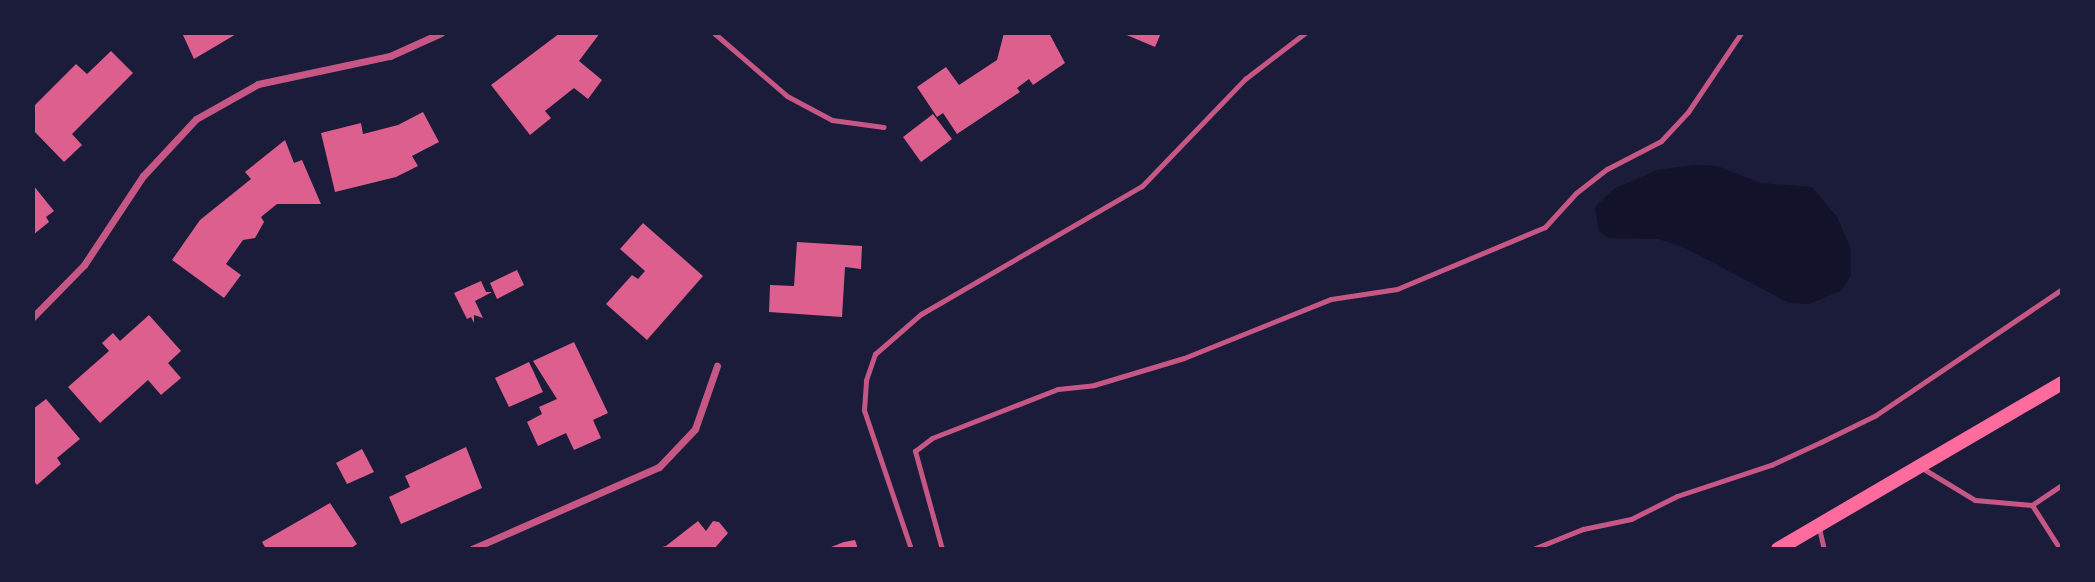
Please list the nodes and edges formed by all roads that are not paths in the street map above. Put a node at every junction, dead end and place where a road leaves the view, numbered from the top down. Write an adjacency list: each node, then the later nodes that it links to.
1 (441, 33): 7 (street)
2 (714, 33): 5 (lane)
3 (1305, 33): 15 (lane)
4 (1741, 33): 16 (lane)
5 (884, 127)
6 (2062, 289): 17 (lane)
7 (33, 317)
8 (717, 366): 14 (street)
9 (2062, 383): 10 (main road)
10 (1919, 466): 12 (lane); 13 (main road)
11 (2062, 485): 12 (lane)
12 (2032, 505): 20 (lane)
13 (1819, 525): 18 (main road); 19 (lane)
14 (472, 549)
15 (911, 549)
16 (942, 549)
17 (1533, 549)
18 (1778, 549)
19 (1824, 549)
20 (2060, 549)

